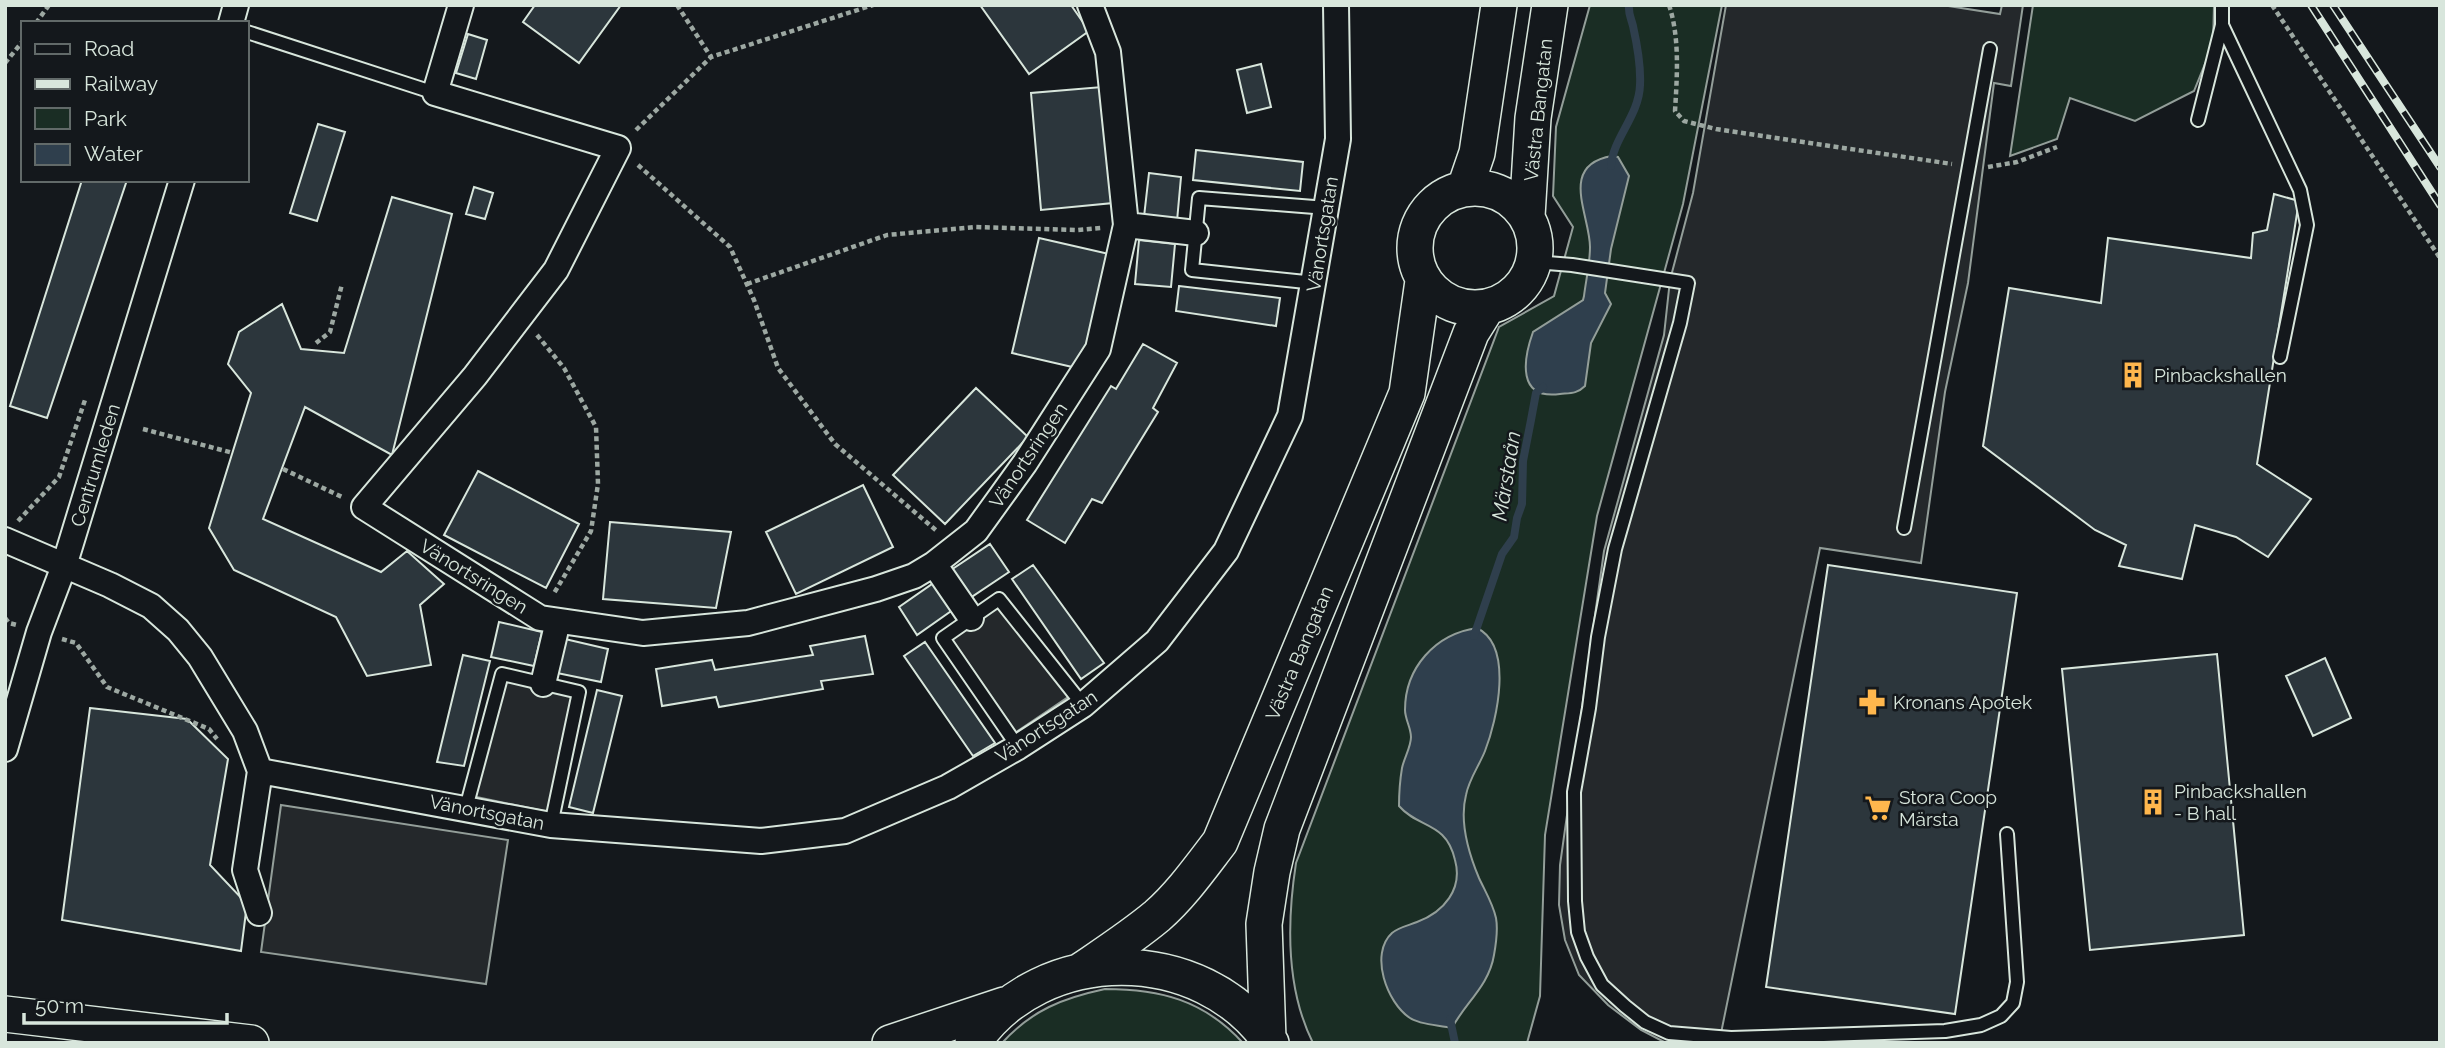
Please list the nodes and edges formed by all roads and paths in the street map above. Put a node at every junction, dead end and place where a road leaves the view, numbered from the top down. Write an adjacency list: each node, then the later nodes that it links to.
1 (49, 5): 13 (path)
2 (56, 5): 13 (path)
3 (461, 5): 21 (street)
4 (677, 5): 19 (path)
5 (873, 5): 19 (path)
6 (1090, 5): 30 (street, Vänortsringen)
7 (1336, 5): 28 (street, Vänortsgatan)
8 (1499, 5): 27 (street)
9 (1550, 5): 29 (street, Västra Bangatan)
10 (1669, 5): 25 (path)
11 (2222, 5): 15 (lane)
12 (2272, 5): 32 (path)
13 (45, 12): 14 (path)
14 (38, 21)
15 (2221, 25): 22 (lane); 41 (lane)
16 (248, 32): 21 (lane)
17 (21, 43): 20 (path)
18 (1990, 49): 25 (lane)
19 (711, 57): 24 (path)
20 (5, 63)
21 (435, 93): 24 (street)
22 (2198, 121)
23 (2057, 147): 25 (path)
24 (618, 148): 37 (path); 39 (street)
25 (1969, 167): 47 (lane)
26 (181, 182): 51 (street, Centrumleden)
27 (1465, 188): 29 (street, Västra Bangatan); 34 (street, Västra Bangatan)
28 (1327, 208): 31 (lane); 35 (street, Vänortsgatan)
29 (1527, 216): 33 (street, Västra Bangatan)
30 (1126, 225): 31 (street); 37 (path); 49 (street, Vänortsringen)
31 (1196, 233): 35 (lane)
32 (2440, 258)
33 (1535, 262): 38 (street); 65 (lane)
34 (1423, 281): 38 (street); 67 (street, Västra Bangatan)
35 (1315, 283): 58 (street, Vänortsgatan)
36 (342, 284): 40 (path)
37 (747, 284): 49 (path)
38 (1486, 309): 70 (street)
39 (521, 315): 46 (street); 54 (path)
40 (316, 343)
41 (2280, 357)
42 (87, 394): 48 (path)
43 (143, 429): 44 (path)
44 (233, 453)
45 (282, 469): 46 (path)
46 (364, 507): 54 (street, Vänortsringen)
47 (1904, 528)
48 (11, 531): 51 (street)
49 (955, 546): 50 (street, Vänortsringen)
50 (934, 564): 53 (street); 54 (street, Vänortsringen)
51 (64, 566): 61 (street, Centrumleden); 62 (street)
52 (5, 618): 55 (path)
53 (971, 618): 58 (lane); 59 (lane)
54 (549, 619): 57 (street)
55 (9, 623)
56 (76, 643): 60 (path)
57 (543, 684): 63 (lane); 64 (lane)
58 (1083, 705): 59 (street, Vänortsgatan)
59 (1018, 747): 64 (street, Vänortsgatan)
60 (225, 748)
61 (5, 750)
62 (260, 771): 63 (street, Vänortsgatan); 66 (street)
63 (466, 808): 64 (street, Vänortsgatan)
64 (551, 825)
65 (2007, 834)
66 (259, 913)
67 (1082, 970): 68 (street); 70 (street)
68 (1011, 1003): 72 (street); 73 (street)
69 (5, 1014): 71 (street)
70 (1269, 1041)
71 (251, 1043)
72 (890, 1043)
73 (973, 1043)

